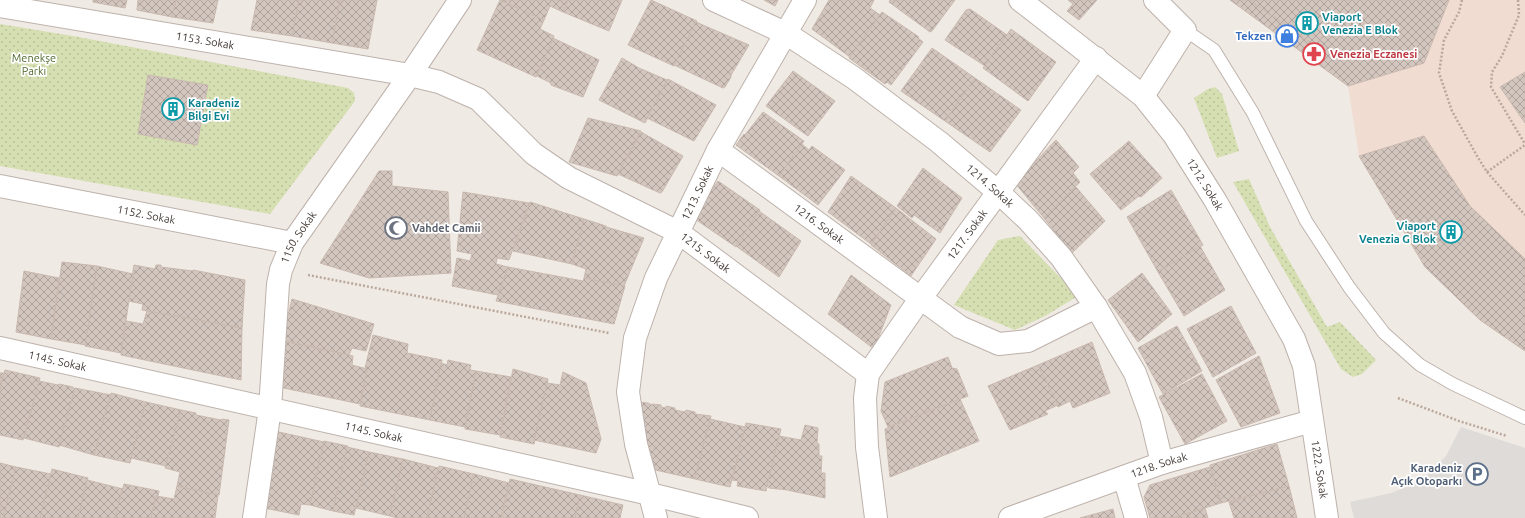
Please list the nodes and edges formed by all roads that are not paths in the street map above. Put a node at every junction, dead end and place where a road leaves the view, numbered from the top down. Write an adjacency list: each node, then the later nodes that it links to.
1 (460, 0): 10 (street, 1150. Sokak)
2 (714, 0): 8 (street, 1214. Sokak)
3 (805, 0): 8 (street, 1213. Sokak)
4 (1020, 0): 9 (street, 1212. Sokak)
5 (1155, 0): 7 (street)
6 (0, 6): 10 (street, 1153. Sokak)
7 (1185, 30): 11 (street); 22 (lane)
8 (786, 34): 12 (street, 1213. Sokak); 14 (street, 1214. Sokak)
9 (1096, 58): 11 (street, 1212. Sokak); 14 (street, 1217. Sokak)
10 (410, 75): 15 (street, 1215. Sokak); 16 (street, 1150. Sokak)
11 (1143, 96): 23 (street, 1212. Sokak)
12 (718, 150): 15 (street, 1213. Sokak); 17 (street, 1216. Sokak)
13 (0, 186): 16 (street, 1152. Sokak)
14 (998, 192): 17 (street, 1217. Sokak); 18 (street, 1214. Sokak)
15 (678, 232): 20 (street, 1215. Sokak); 26 (street, 1213. Sokak)
16 (292, 243): 21 (street, 1150. Sokak)
17 (920, 299): 18 (street, 1216. Sokak); 20 (street, 1217. Sokak)
18 (1096, 307): 24 (street, 1214. Sokak)
19 (0, 348): 21 (street, 1145. Sokak)
20 (868, 374): 30 (street)
21 (270, 408): 26 (street, 1145. Sokak); 27 (street, 1150. Sokak)
22 (1525, 418)
23 (1312, 421): 24 (street, 1218. Sokak); 33 (street, 1222. Sokak)
24 (1162, 463): 25 (street, 1218. Sokak)
25 (1124, 477): 31 (street, 1218. Sokak); 32 (street)
26 (650, 494): 28 (street, 1213. Sokak); 29 (street, 1145. Sokak)
27 (254, 518)
28 (656, 518)
29 (747, 518)
30 (876, 518)
31 (1010, 518)
32 (1136, 518)
33 (1327, 518)

